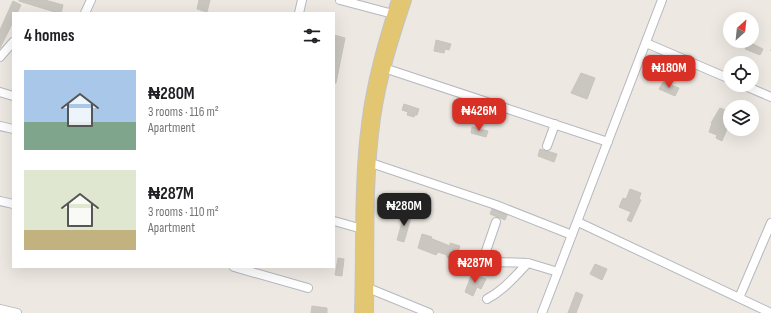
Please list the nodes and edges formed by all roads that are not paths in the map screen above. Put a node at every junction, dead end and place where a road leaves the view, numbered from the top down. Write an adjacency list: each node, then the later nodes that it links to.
1 (91, 0): 8 (street)
2 (302, 0): 9 (street)
3 (340, 0): 7 (street)
4 (398, 0): 10 (main road)
5 (406, 0): 14 (main road)
6 (662, 0): 12 (street)
7 (354, 2): 10 (street)
8 (85, 12)
9 (299, 12)
10 (393, 14): 32 (main road)
11 (12, 43): 13 (street)
12 (646, 43): 15 (street); 23 (street)
13 (0, 57)
14 (384, 68): 20 (street); 25 (main road)
15 (723, 76)
16 (0, 92): 18 (street)
17 (759, 92): 19 (street)
18 (12, 96)
19 (771, 97)
20 (555, 124): 23 (street); 24 (street)
21 (0, 126): 22 (street)
22 (12, 129)
23 (608, 142): 30 (street)
24 (547, 146)
25 (371, 163): 32 (main road); 33 (street)
26 (0, 201): 27 (street)
27 (12, 204)
28 (335, 221): 32 (street)
29 (496, 222): 34 (street)
30 (578, 222): 33 (street); 41 (street)
31 (771, 223): 41 (street)
32 (366, 230): 40 (main road); 45 (main road)
33 (572, 235): 38 (street)
34 (489, 263): 35 (street); 36 (street)
35 (528, 263): 38 (street); 42 (street)
36 (476, 266)
37 (238, 268): 39 (street)
38 (558, 272): 48 (street)
39 (308, 288)
40 (368, 288): 46 (main road); 47 (street)
41 (739, 298): 49 (street)
42 (487, 299)
43 (0, 309): 44 (street)
44 (17, 313)
45 (360, 313)
46 (368, 313)
47 (429, 313)
48 (542, 313)
49 (771, 313)

